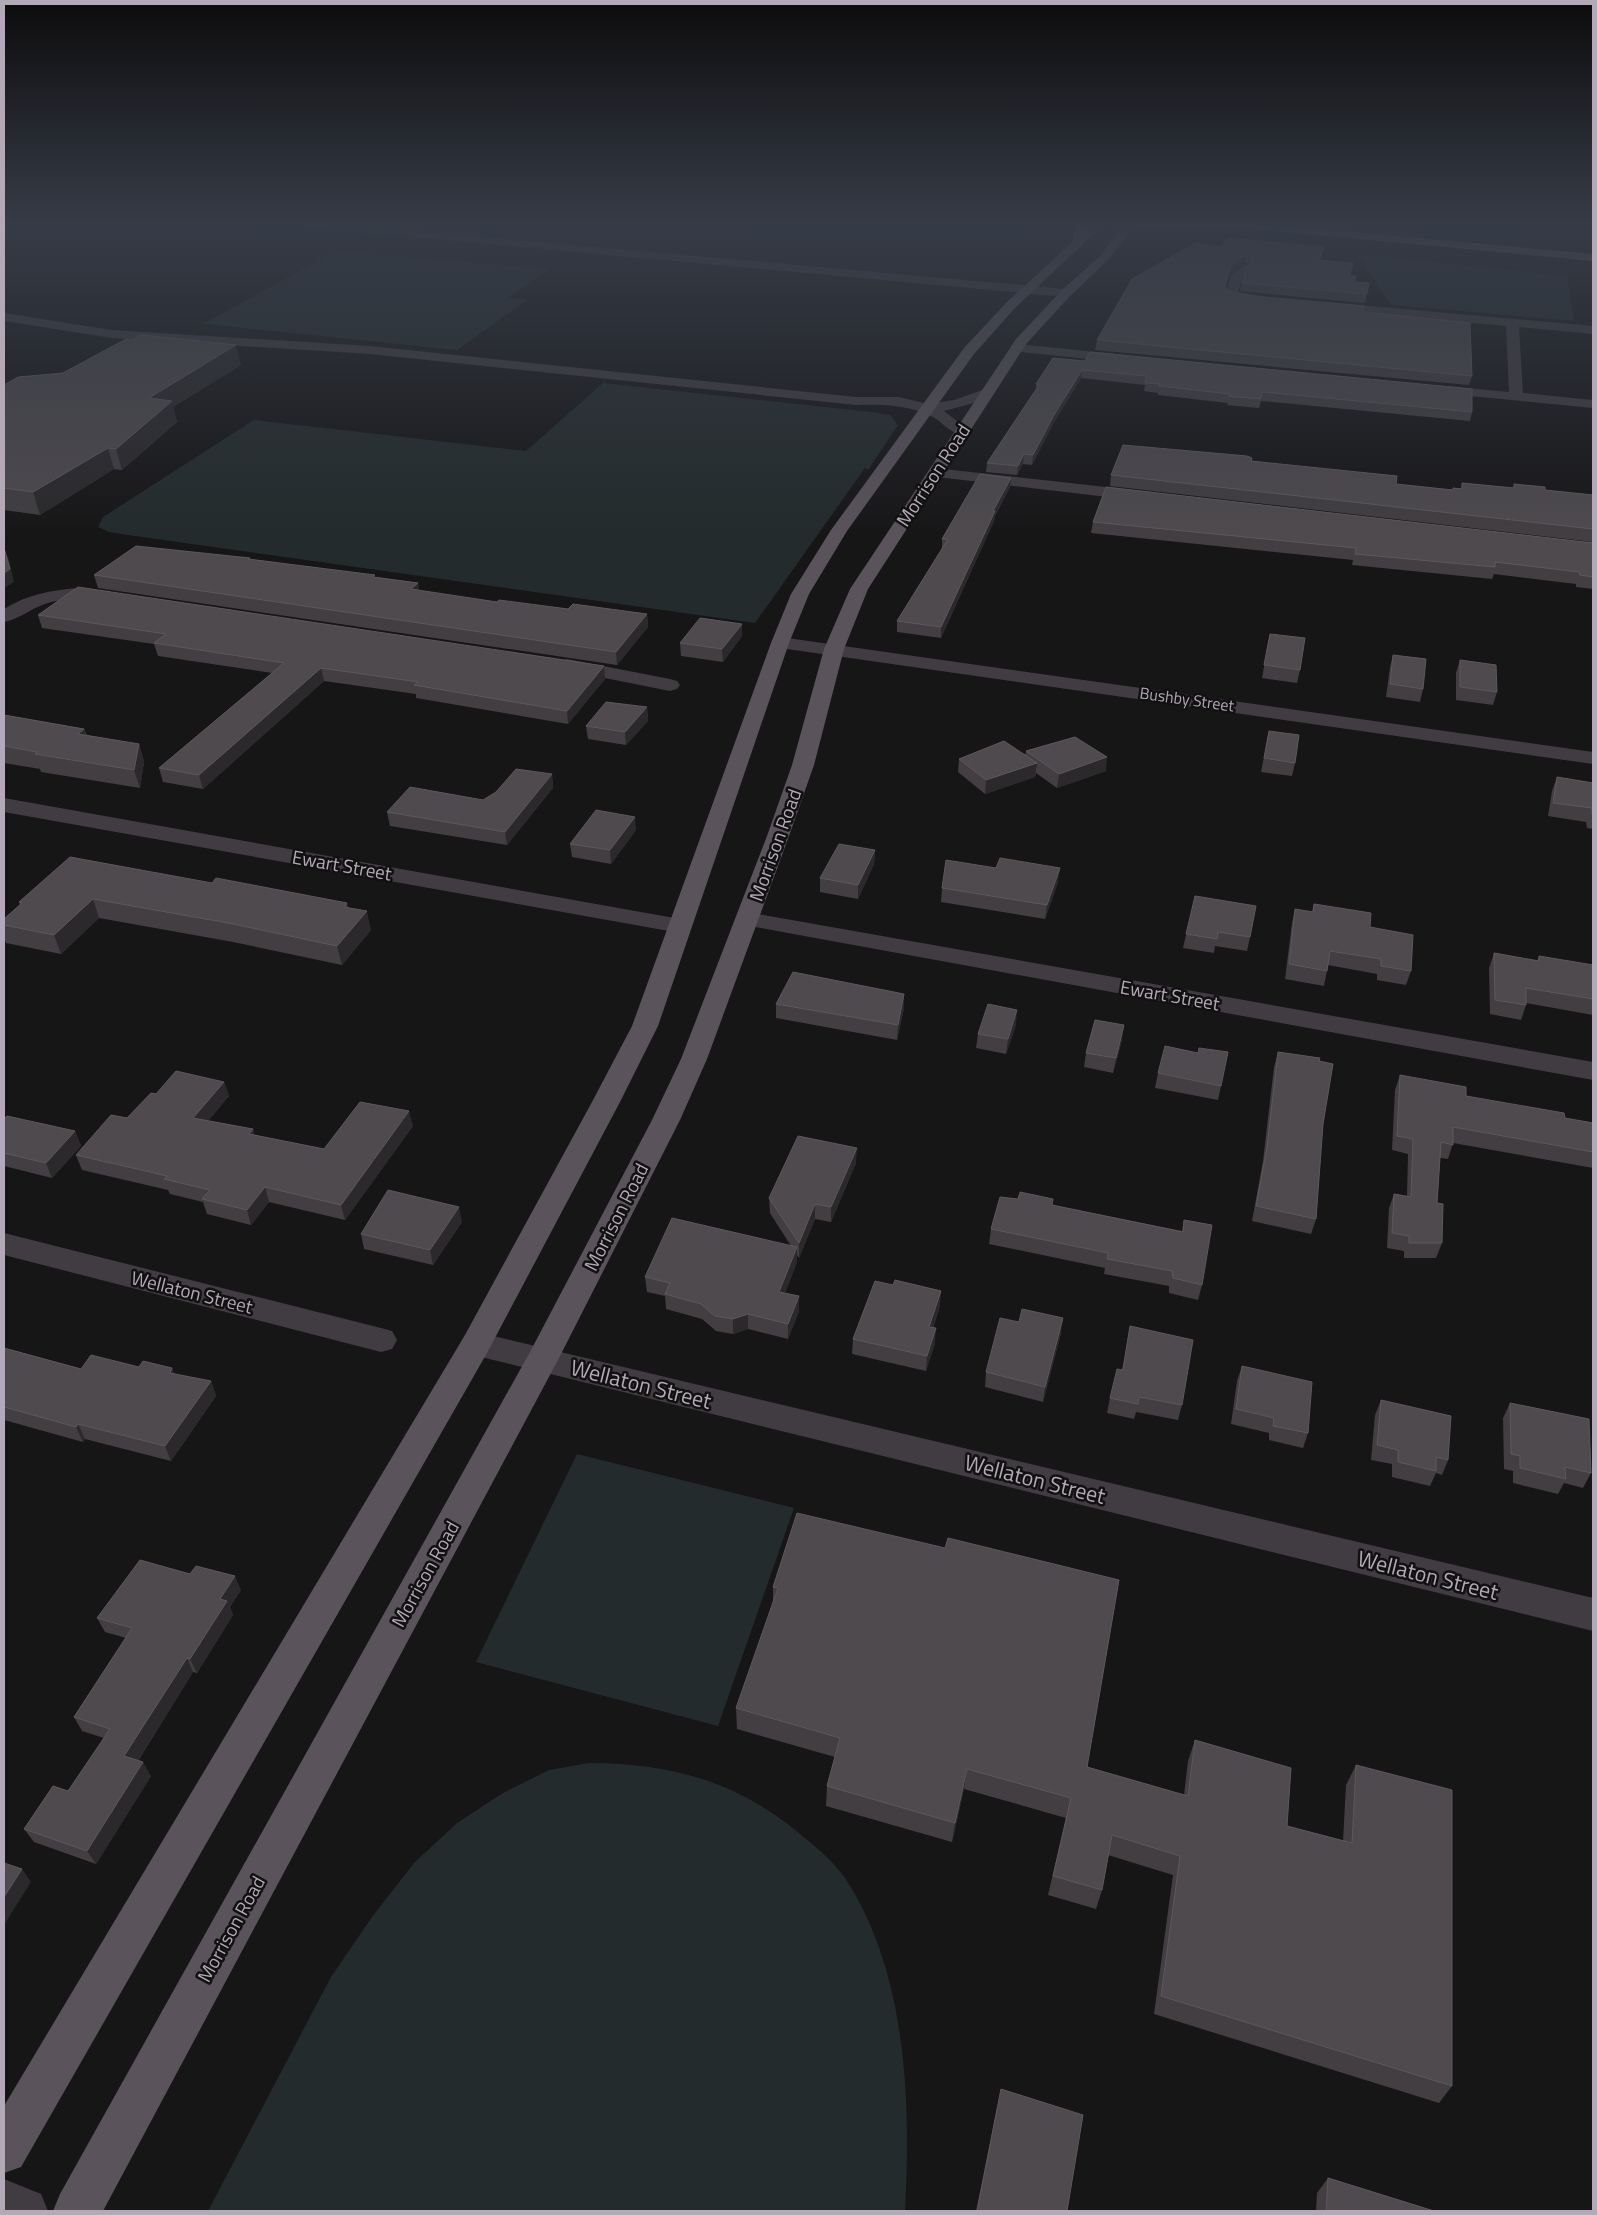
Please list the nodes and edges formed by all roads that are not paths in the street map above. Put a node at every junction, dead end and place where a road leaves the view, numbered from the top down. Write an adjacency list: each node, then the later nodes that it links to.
1 (64, 327): 13 (street)
2 (989, 327): 13 (main road)
3 (1035, 327): 7 (main road, Morrison Road)
4 (1512, 327): 11 (street)
5 (1563, 327): 6 (street)
6 (1593, 330)
7 (1016, 348): 8 (street); 10 (main road, Morrison Road)
8 (1135, 360)
9 (1419, 387): 11 (street)
10 (988, 392): 13 (street); 14 (main road, Morrison Road)
11 (1516, 397): 12 (street)
12 (1593, 404)
13 (926, 409): 14 (street); 19 (main road)
14 (962, 431): 15 (main road, Morrison Road)
15 (935, 473): 16 (street); 20 (main road, Morrison Road)
16 (1161, 499)
17 (118, 598): 18 (street)
18 (4, 617)
19 (780, 643): 20 (street, Bushby Street); 26 (main road)
20 (834, 649): 23 (street, Bushby Street); 25 (main road, Morrison Road)
21 (553, 663): 22 (street)
22 (670, 686)
23 (1593, 758)
24 (4, 804): 26 (street, Ewart Street)
25 (747, 919): 27 (street, Ewart Street); 31 (main road, Morrison Road)
26 (680, 926): 30 (main road)
27 (1593, 1071)
28 (4, 1244): 29 (street, Wellaton Street)
29 (381, 1340)
30 (476, 1344): 31 (street, Wellaton Street); 33 (main road)
31 (542, 1360): 32 (street, Wellaton Street); 36 (main road, Morrison Road)
32 (1593, 1615)
33 (4, 2150)
34 (4, 2203): 35 (street)
35 (24, 2211)
36 (77, 2211)

